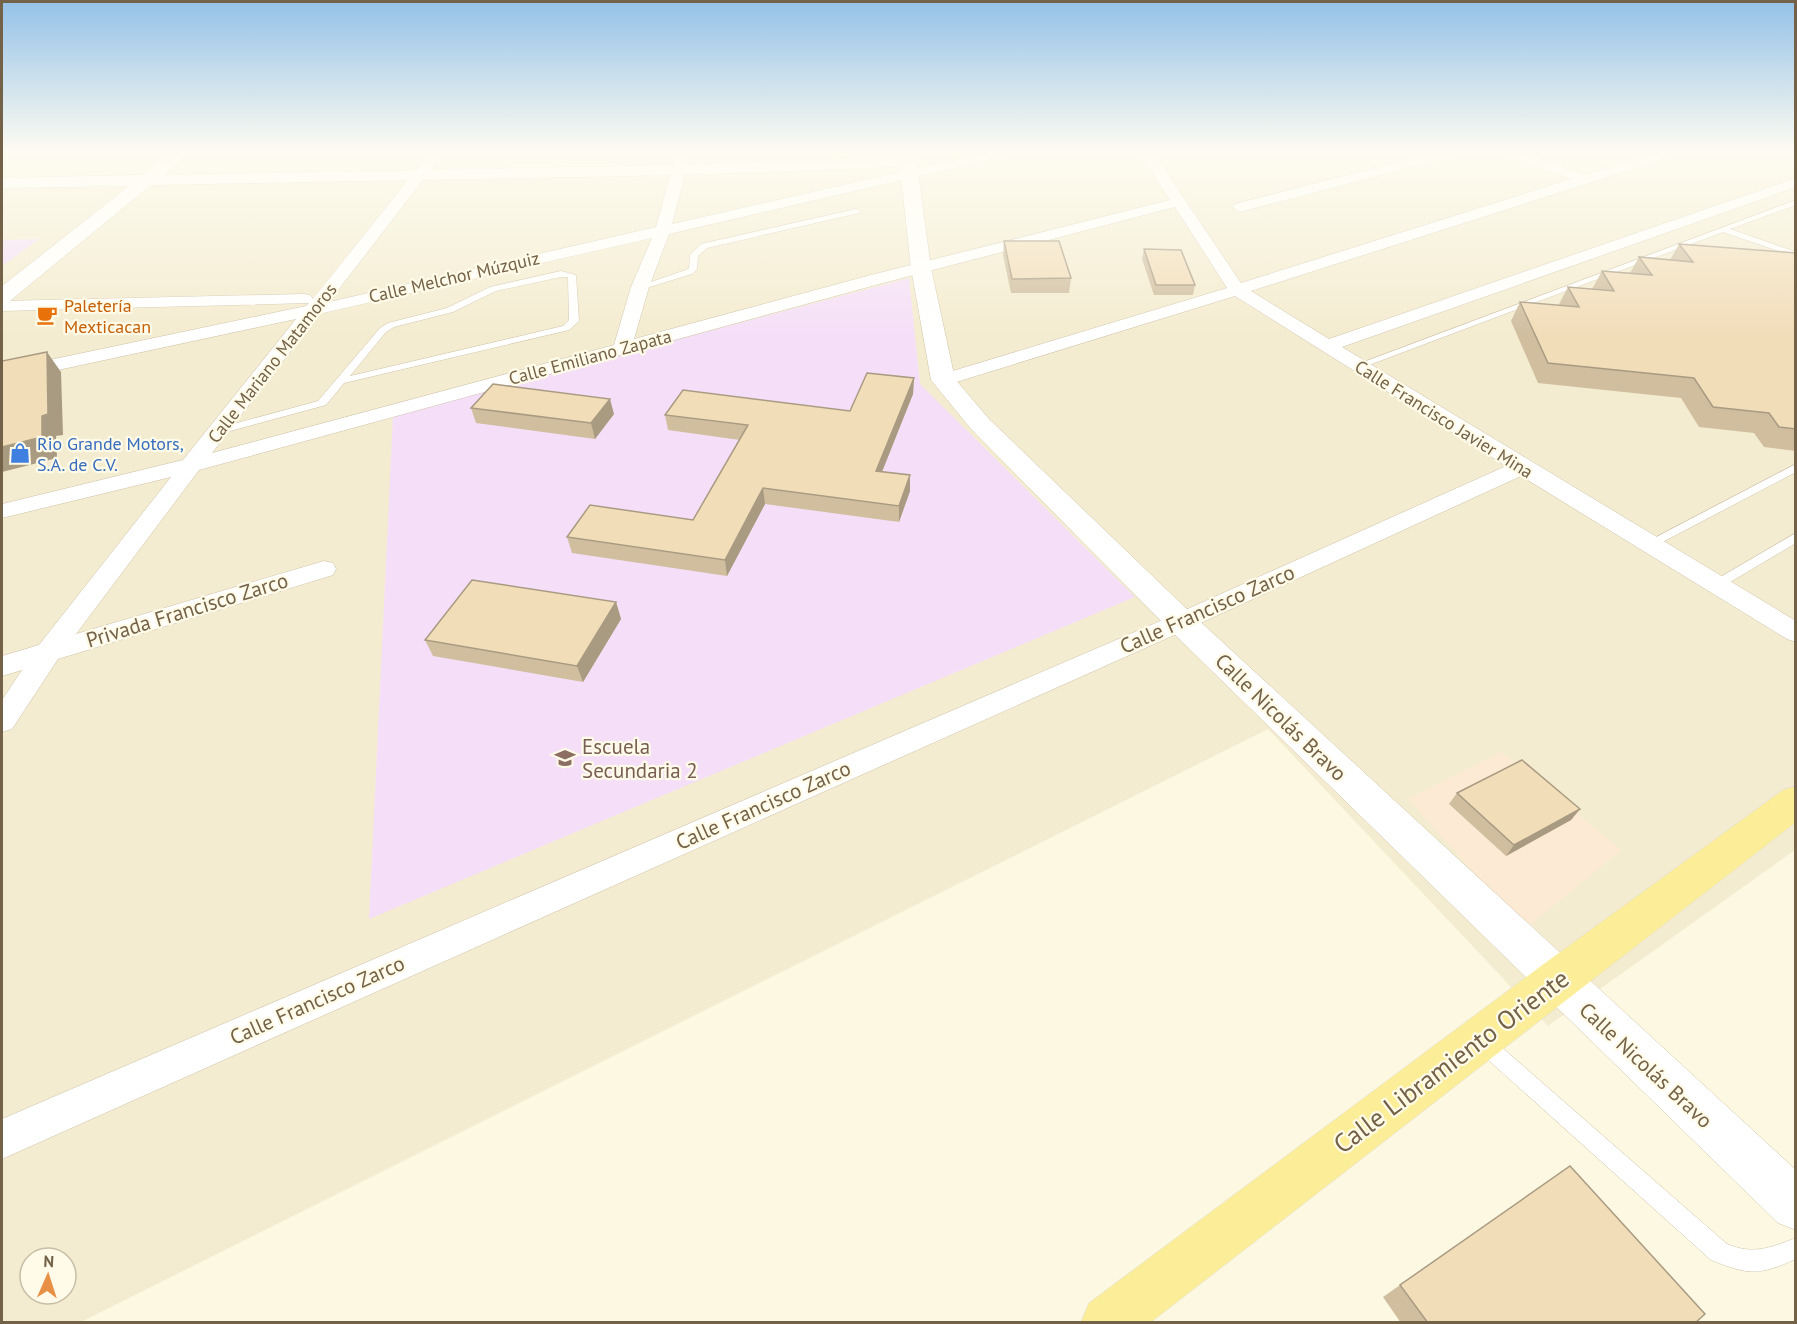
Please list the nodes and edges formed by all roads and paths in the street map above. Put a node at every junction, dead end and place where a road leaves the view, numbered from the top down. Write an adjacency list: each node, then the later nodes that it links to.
1 (105, 213): 18 (street)
2 (391, 213): 19 (street, Calle Mariano Matamoros)
3 (668, 213): 12 (street)
4 (721, 213): 12 (street, Calle Melchor Múzquiz)
5 (848, 213): 16 (lane)
6 (914, 213): 15 (street, Calle Nicolás Bravo)
7 (1136, 213): 15 (street, Calle Emiliano Zapata)
8 (1185, 213): 17 (street, Calle Francisco Javier Mina)
9 (1478, 213): 17 (street)
10 (1708, 213): 21 (street)
11 (1767, 213): 13 (lane)
12 (663, 229): 16 (street); 19 (street, Calle Melchor Múzquiz)
13 (1721, 230): 14 (lane); 23 (lane)
14 (1796, 255)
15 (921, 268): 22 (street, Calle Emiliano Zapata); 25 (street, Calle Nicolás Bravo)
16 (640, 287): 22 (street)
17 (1237, 290): 21 (street, Calle Francisco Javier Mina); 25 (street)
18 (2, 296)
19 (319, 304): 20 (street); 24 (street, Calle Melchor Múzquiz); 27 (street, Calle Mariano Matamoros)
20 (2, 306)
21 (1326, 346): 23 (street, Calle Francisco Javier Mina)
22 (622, 348): 28 (street, Calle Emiliano Zapata)
23 (1358, 366): 30 (street, Calle Francisco Javier Mina)
24 (2, 376)
25 (944, 380): 36 (street, Calle Nicolás Bravo)
26 (341, 381): 26 (lane); 27 (lane)
27 (219, 431): 28 (street, Calle Mariano Matamoros)
28 (191, 465): 31 (street, Calle Emiliano Zapata); 38 (street, Calle Mariano Matamoros)
29 (1796, 467): 33 (lane)
30 (1522, 468): 33 (street, Calle Francisco Javier Mina); 36 (street, Calle Francisco Zarco)
31 (2, 511)
32 (1796, 537): 35 (lane)
33 (1649, 544): 35 (street, Calle Francisco Javier Mina)
34 (324, 569): 38 (street, Privada Francisco Zarco)
35 (1716, 585): 37 (street, Calle Francisco Javier Mina)
36 (1181, 622): 42 (street, Calle Nicolás Bravo); 44 (street, Calle Francisco Zarco)
37 (1796, 633)
38 (50, 650): 39 (street); 40 (street, Calle Mariano Matamoros)
39 (2, 666)
40 (2, 721)
41 (1796, 801): 42 (main road, Calle Libramiento Oriente)
42 (1556, 980): 43 (main road, Calle Libramiento Oriente); 45 (street, Calle Nicolás Bravo)
43 (1479, 1039): 46 (lane); 47 (main road, Calle Libramiento Oriente)
44 (2, 1139)
45 (1796, 1206)
46 (1796, 1248)
47 (1108, 1323)

